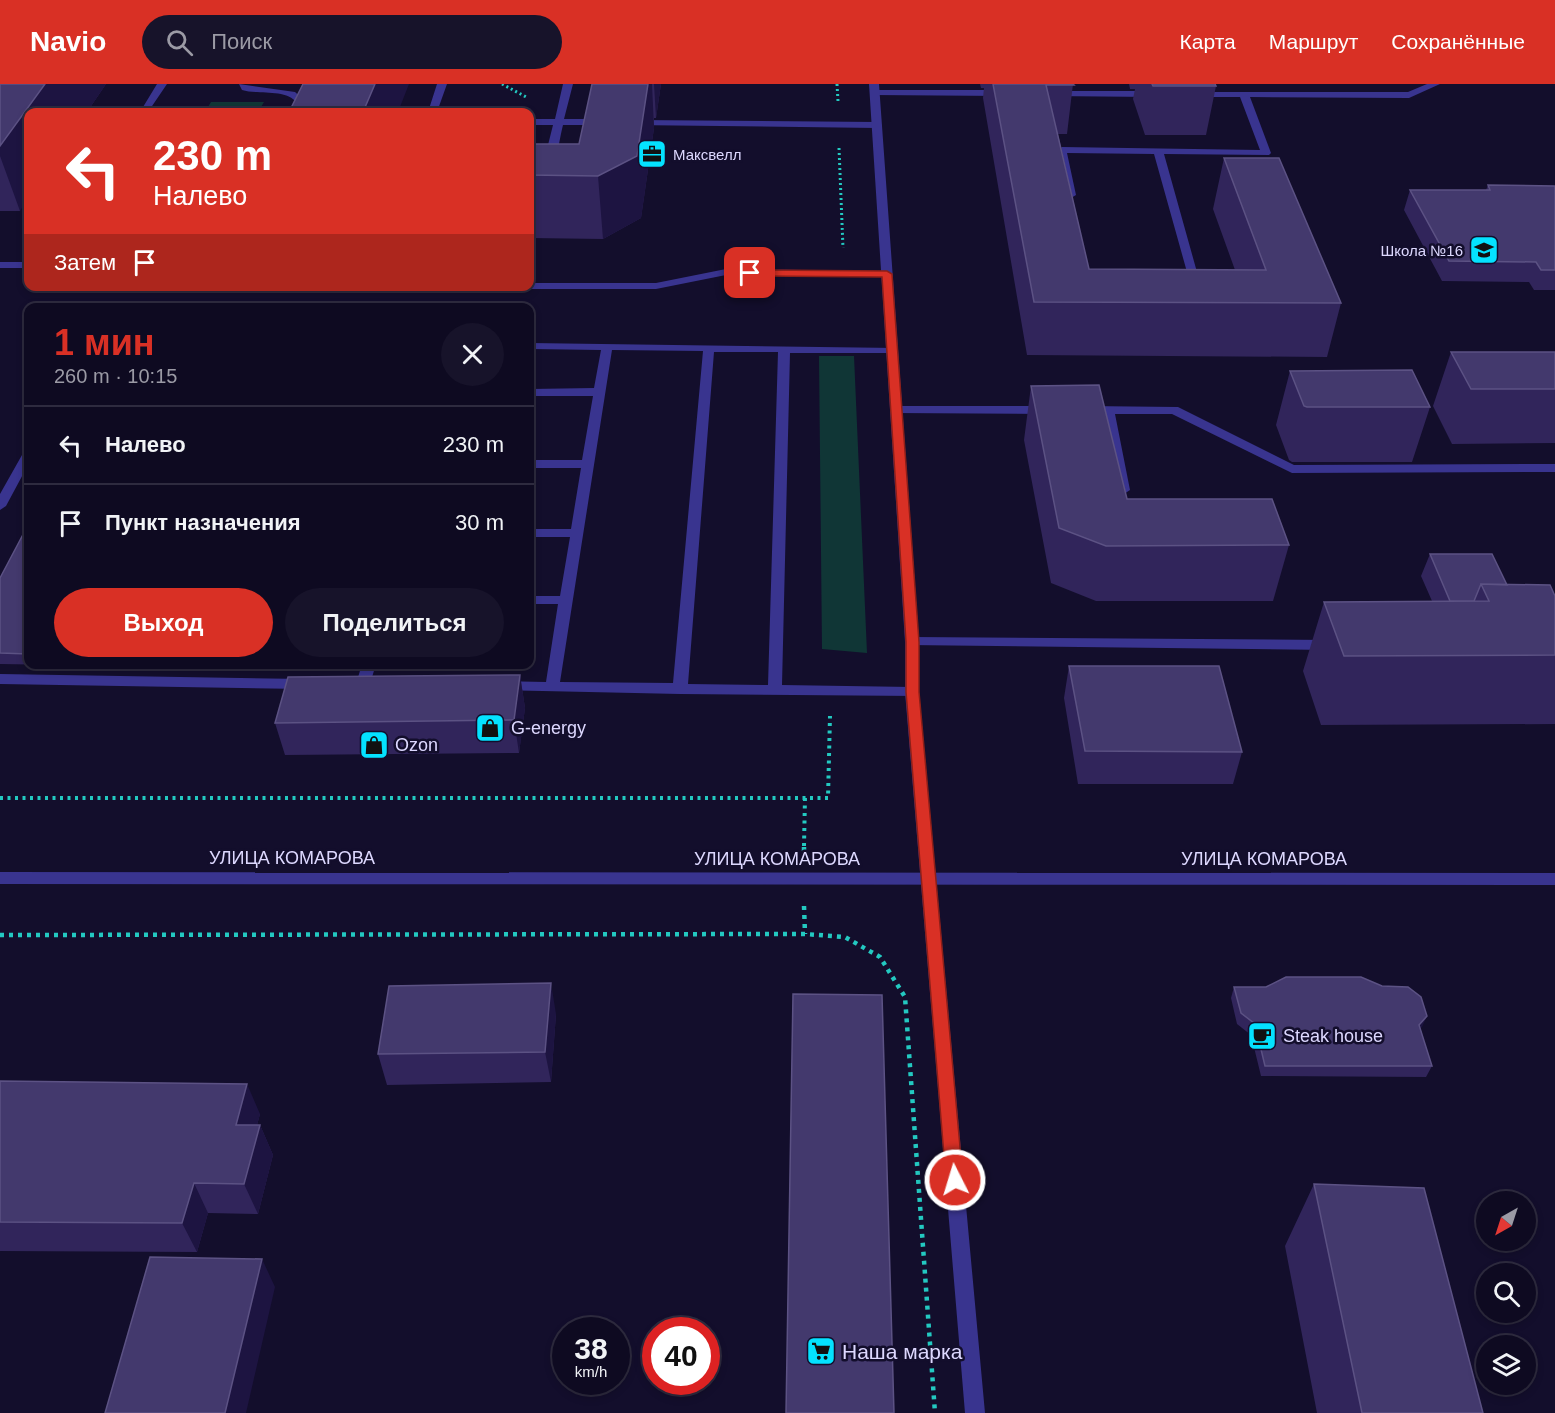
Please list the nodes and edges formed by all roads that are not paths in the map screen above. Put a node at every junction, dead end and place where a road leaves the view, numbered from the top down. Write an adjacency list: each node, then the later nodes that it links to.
1 (162, 84): 12 (street)
2 (244, 84): 13 (street)
3 (442, 84): 14 (street)
4 (568, 84): 16 (street)
5 (1435, 84): 11 (street)
6 (874, 88): 7 (street); 19 (street)
7 (1016, 93)
8 (1039, 93): 9 (street)
9 (1164, 94)
10 (1187, 94): 11 (street)
11 (1244, 94): 20 (street)
12 (147, 108)
13 (299, 108)
14 (433, 108)
15 (534, 122): 16 (street)
16 (559, 122): 17 (street); 21 (street)
17 (617, 122)
18 (629, 123): 19 (street)
19 (877, 125): 25 (street)
20 (1158, 152): 22 (street); 27 (street)
21 (534, 182)
22 (1073, 206)
23 (0, 265): 24 (street)
24 (24, 265)
25 (887, 274): 26 (street); 32 (street)
26 (534, 286)
27 (1200, 297)
28 (534, 346): 29 (street)
29 (608, 347): 30 (street); 34 (street)
30 (709, 348): 31 (street); 55 (street)
31 (784, 349): 32 (street); 56 (street)
32 (892, 350): 35 (street)
33 (534, 392): 34 (street)
34 (600, 392): 39 (street)
35 (897, 410): 36 (street); 47 (street)
36 (1108, 410): 40 (street); 41 (street)
37 (24, 462): 42 (street)
38 (534, 464): 39 (street)
39 (588, 464): 44 (street)
40 (1555, 468)
41 (1126, 499)
42 (0, 506)
43 (534, 533): 44 (street)
44 (577, 533): 46 (street)
45 (534, 600): 46 (street)
46 (566, 600): 54 (street)
47 (912, 642): 48 (street); 57 (street)
48 (1341, 645)
49 (368, 669): 52 (street)
50 (0, 679): 51 (street)
51 (316, 684)
52 (363, 684)
53 (493, 686): 54 (street)
54 (552, 687): 55 (street)
55 (680, 689): 56 (street)
56 (775, 690): 57 (street)
57 (912, 692): 59 (street)
58 (0, 878): 59 (street, УЛИЦА КОМАРОВА)
59 (929, 878): 60 (street, УЛИЦА КОМАРОВА); 61 (street)
60 (1555, 879)
61 (975, 1413)

